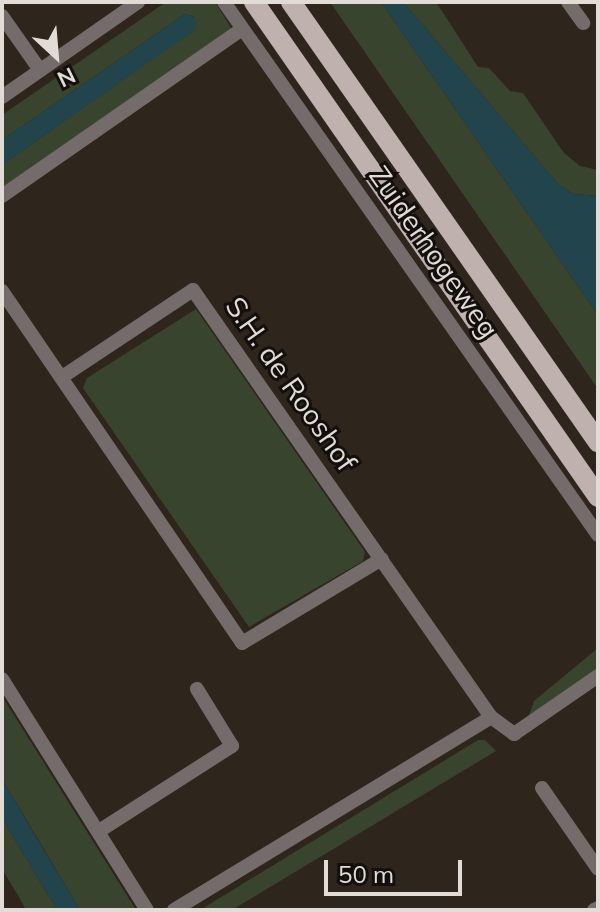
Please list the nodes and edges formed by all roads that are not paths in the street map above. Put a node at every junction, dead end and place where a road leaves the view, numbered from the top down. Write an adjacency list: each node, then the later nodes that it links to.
1 (138, 2): 9 (street)
2 (224, 2): 8 (street, Zuiderhogeweg)
3 (254, 2): 15 (main road, Zuiderhogeweg)
4 (291, 2): 14 (main road, Zuiderhogeweg)
5 (568, 2): 7 (street)
6 (2, 16): 9 (street)
7 (583, 23)
8 (242, 29): 11 (street); 16 (street, Zuiderhogeweg)
9 (40, 70): 10 (street)
10 (2, 97)
11 (2, 196)
12 (2, 291): 13 (street)
13 (62, 377): 17 (street); 17 (street, S.H. de Rooshof)
14 (598, 442)
15 (598, 497)
16 (598, 535)
17 (382, 559): 21 (street, S.H. de Rooshof)
18 (598, 676): 21 (street)
19 (2, 679): 23 (street)
20 (197, 689): 23 (street)
21 (491, 717): 26 (street)
22 (542, 788): 24 (street)
23 (99, 831): 25 (street)
24 (598, 869)
25 (147, 910)
26 (174, 910)

